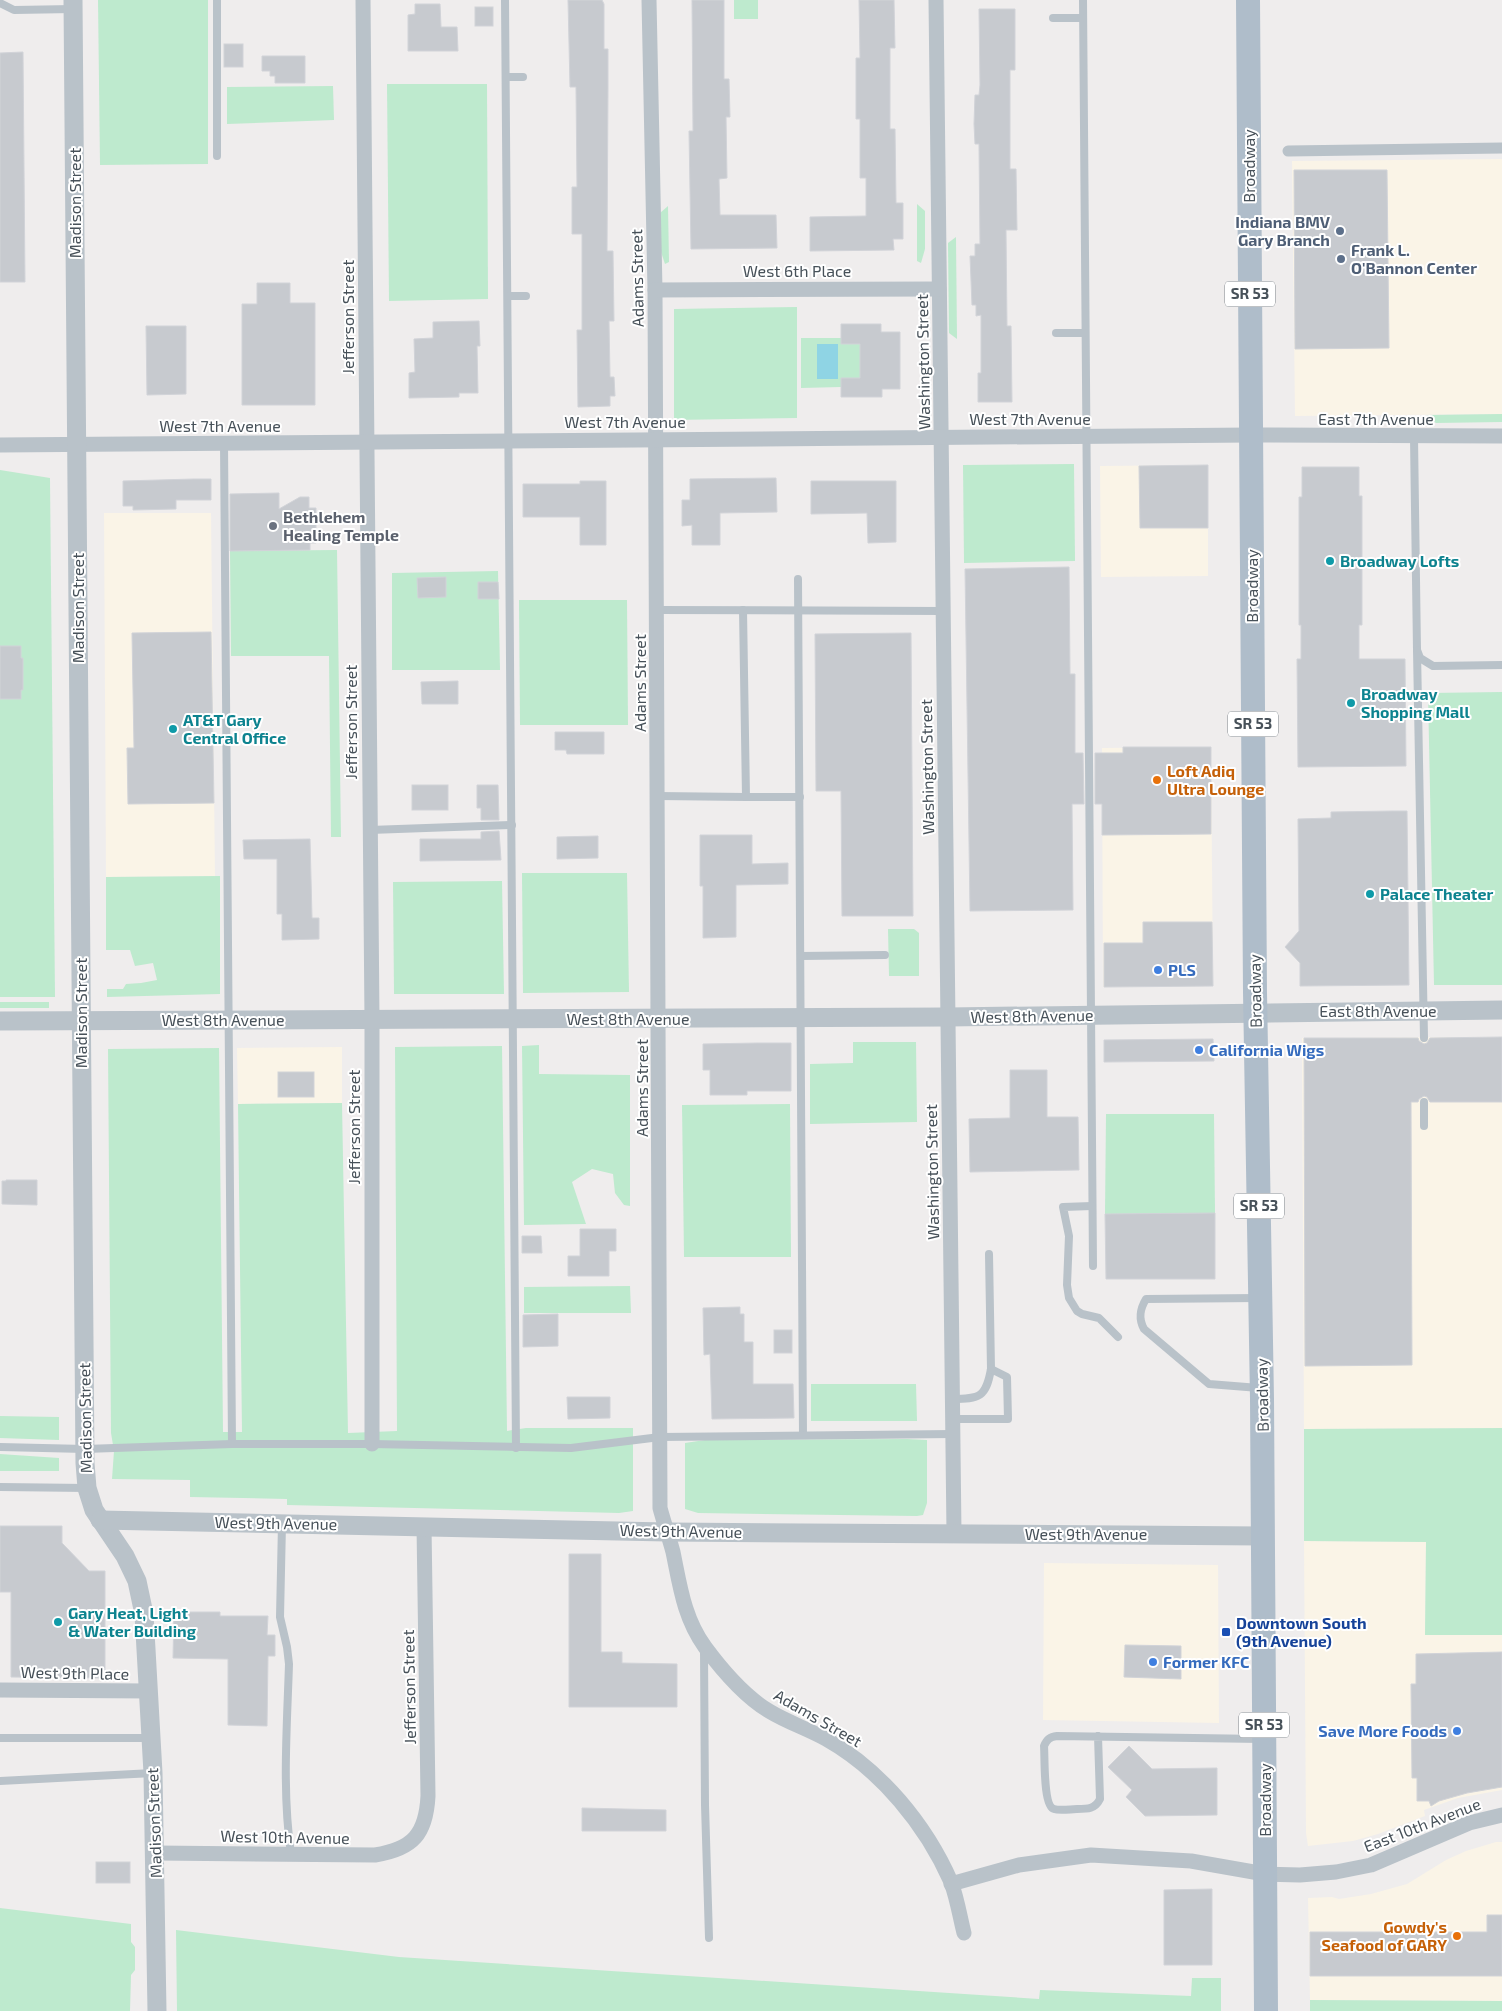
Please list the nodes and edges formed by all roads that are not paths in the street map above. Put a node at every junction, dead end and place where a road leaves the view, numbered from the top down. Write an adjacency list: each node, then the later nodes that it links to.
1 (217, 0): 16 (lane)
2 (363, 0): 30 (street, Jefferson Street)
3 (505, 0): 12 (lane)
4 (649, 0): 18 (street, Adams Street)
5 (936, 0): 17 (street, Washington Street)
6 (1083, 0): 11 (lane)
7 (1248, 0): 23 (main road, Broadway / SR 53)
8 (0, 3): 9 (lane)
9 (73, 4): 32 (street, Madison Street)
10 (1053, 18): 11 (lane)
11 (1083, 18): 22 (lane)
12 (506, 77): 13 (lane); 19 (lane)
13 (523, 77)
14 (1502, 148): 15 (street)
15 (1288, 152)
16 (217, 156)
17 (939, 288): 18 (street, West 6th Place); 26 (street, Washington Street)
18 (655, 290): 28 (street, Adams Street)
19 (508, 296): 20 (lane); 29 (lane)
20 (526, 296)
21 (1056, 333): 22 (lane)
22 (1085, 333): 24 (lane)
23 (1251, 435): 24 (street, West 7th Avenue); 27 (street, East 7th Avenue); 50 (main road, Broadway / SR 53)
24 (1086, 436): 26 (street, West 7th Avenue); 51 (lane)
25 (1502, 436): 27 (street, East 7th Avenue)
26 (941, 437): 28 (street, West 7th Avenue); 38 (street, Washington Street)
27 (1414, 437): 39 (lane)
28 (656, 440): 29 (street, West 7th Avenue); 35 (street, Adams Street)
29 (508, 441): 30 (street, West 7th Avenue); 44 (lane)
30 (366, 442): 31 (street, West 7th Avenue); 45 (street, Jefferson Street)
31 (224, 443): 32 (street, West 7th Avenue); 57 (lane)
32 (77, 444): 33 (street, West 7th Avenue); 59 (street, Madison Street)
33 (0, 445)
34 (798, 579): 37 (lane)
35 (657, 610): 36 (lane); 41 (street, Adams Street)
36 (743, 610): 37 (lane); 42 (lane)
37 (799, 610): 38 (lane); 43 (lane)
38 (943, 611): 52 (street, Washington Street)
39 (1417, 650): 40 (lane); 49 (lane)
40 (1502, 665)
41 (658, 796): 42 (lane); 56 (street, Adams Street)
42 (746, 797): 43 (lane)
43 (800, 797): 47 (lane)
44 (512, 825): 45 (lane); 55 (lane)
45 (370, 830): 54 (street, Jefferson Street)
46 (885, 954): 47 (lane)
47 (801, 956): 53 (lane)
48 (1502, 1010): 49 (street, East 8th Avenue)
49 (1423, 1011): 50 (street, East 8th Avenue); 60 (lane)
50 (1255, 1012): 51 (street, West 8th Avenue); 66 (main road, Broadway / SR 53)
51 (1090, 1015): 52 (street, West 8th Avenue); 63 (lane)
52 (948, 1017): 53 (street, West 8th Avenue); 70 (street, Washington Street)
53 (802, 1018): 56 (street, West 8th Avenue); 72 (lane)
54 (372, 1019): 55 (street, West 8th Avenue); 57 (street, West 8th Avenue); 75 (street, Jefferson Street)
55 (513, 1019): 56 (street, West 8th Avenue); 77 (lane)
56 (659, 1019): 73 (street, Adams Street)
57 (228, 1020): 59 (street, West 8th Avenue); 74 (lane)
58 (0, 1021): 59 (street, West 8th Avenue)
59 (81, 1021): 78 (street, Madison Street)
60 (1424, 1038)
61 (1424, 1102): 62 (lane)
62 (1424, 1126)
63 (1092, 1206): 65 (lane); 67 (lane)
64 (989, 1254): 68 (lane)
65 (1093, 1266)
66 (1260, 1298): 69 (main road, Broadway / SR 53); 69 (lane)
67 (1118, 1337)
68 (991, 1369): 70 (lane); 71 (lane)
69 (1262, 1388): 86 (main road, Broadway / SR 53)
70 (952, 1399): 71 (street, Washington Street)
71 (953, 1426): 72 (lane); 85 (street, Washington Street)
72 (803, 1435): 73 (lane)
73 (660, 1437): 77 (lane); 84 (street, Adams Street)
74 (232, 1444): 75 (lane); 78 (lane)
75 (372, 1444): 77 (lane)
76 (0, 1446): 78 (lane)
77 (516, 1448)
78 (84, 1449): 80 (street, Madison Street)
79 (0, 1487): 80 (lane)
80 (87, 1488): 81 (street, Madison Street)
81 (100, 1520): 82 (street, West 9th Avenue); 89 (street, Madison Street)
82 (282, 1524): 83 (street, West 9th Avenue); 99 (lane)
83 (424, 1526): 84 (street, West 9th Avenue); 97 (street, Jefferson Street)
84 (667, 1532): 85 (street, West 9th Avenue); 87 (street, Adams Street)
85 (954, 1533): 86 (street, West 9th Avenue)
86 (1263, 1536): 93 (main road, Broadway / SR 53)
87 (704, 1645): 101 (street, Adams Street); 103 (lane)
88 (0, 1690): 89 (street, West 9th Place)
89 (149, 1691): 92 (street, Madison Street)
90 (1098, 1736): 90 (lane); 93 (lane)
91 (0, 1738): 92 (lane)
92 (151, 1738): 94 (street, Madison Street)
93 (1264, 1739): 100 (main road, Broadway / SR 53)
94 (153, 1773): 95 (lane); 98 (street, Madison Street)
95 (0, 1781)
96 (1502, 1815): 100 (street, East 10th Avenue)
97 (411, 1842): 99 (street, West 10th Avenue)
98 (156, 1853): 99 (street, West 10th Avenue); 104 (street, Madison Street)
99 (291, 1854)
100 (1265, 1874): 101 (street); 105 (main road, Broadway / SR 53)
101 (951, 1884): 102 (street, Adams Street)
102 (964, 1933)
103 (709, 1938)
104 (157, 2011)
105 (1266, 2011)

